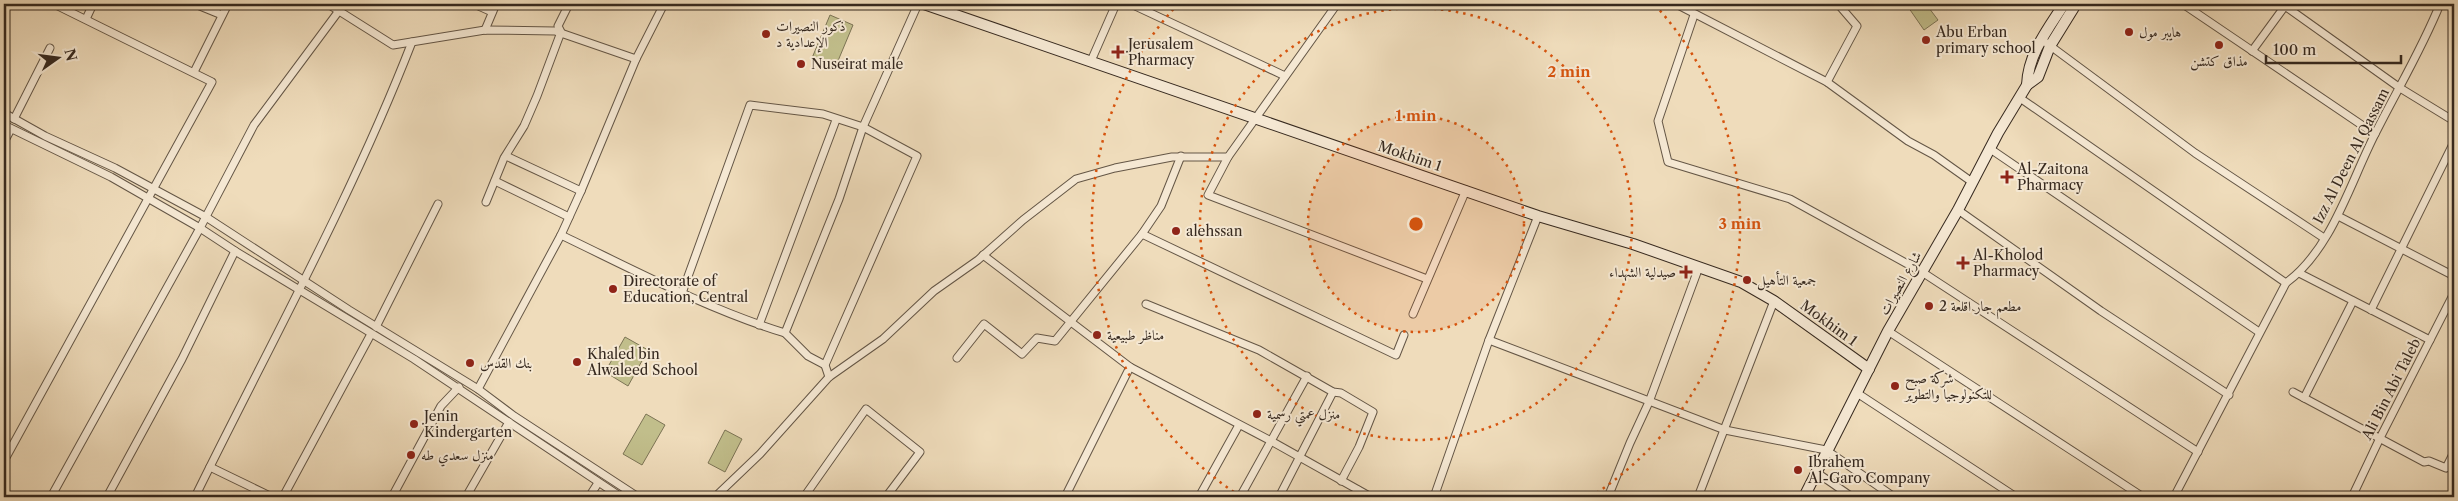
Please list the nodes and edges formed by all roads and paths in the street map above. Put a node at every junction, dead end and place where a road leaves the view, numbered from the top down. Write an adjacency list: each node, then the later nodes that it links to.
1 (54, 4): 27 (street)
2 (93, 4): 27 (street)
3 (195, 4): 25 (street)
4 (228, 4): 25 (street)
5 (328, 4): 23 (street)
6 (344, 4): 23 (street)
7 (474, 4): 24 (street)
8 (496, 4): 24 (street)
9 (569, 4): 29 (street)
10 (664, 4): 35 (street)
11 (918, 4): 49 (street)
12 (924, 4): 36 (street, Mokhim 1)
13 (1116, 4): 36 (street)
14 (1131, 4): 38 (street)
15 (1337, 4): 38 (street)
16 (1676, 4): 26 (street)
17 (1838, 4): 39 (street)
18 (2064, 4): 30 (street, شارع النصيرات)
19 (2076, 4): 32 (street, شارع النصيرات)
20 (2182, 4): 34 (street)
21 (2440, 4): 41 (street, Izz Al Deen Al Qassam)
22 (2286, 5): 34 (street); 41 (street)
23 (339, 11): 31 (street); 68 (street)
24 (492, 12): 28 (street)
25 (222, 15): 37 (street)
26 (1694, 15): 39 (street); 78 (street)
27 (86, 19): 37 (street)
28 (485, 30): 29 (street); 31 (street)
29 (561, 32): 35 (street); 54 (street)
30 (2041, 39): 32 (street); 40 (street, شارع النصيرات)
31 (412, 42): 82 (street)
32 (2050, 46): 40 (street, شارع النصيرات); 73 (street)
33 (50, 48): 45 (street)
34 (2252, 51): 50 (street)
35 (636, 59): 61 (street)
36 (1091, 61): 44 (street, Mokhim 1)
37 (194, 72): 59 (street)
38 (1285, 76): 44 (street)
39 (1827, 82): 58 (street)
40 (2027, 85): 42 (street, شارع النصيرات)
41 (2400, 88): 47 (street); 50 (street, Izz Al Deen Al Qassam)
42 (2020, 98): 53 (street, شارع النصيرات); 83 (street)
43 (4, 113): 45 (street)
44 (1256, 118): 56 (street); 60 (street, Mokhim 1)
45 (14, 119): 59 (street)
46 (836, 120): 49 (street); 85 (street); 93 (street)
47 (2454, 120)
48 (7, 127): 51 (street); 62 (street)
49 (863, 127): 97 (street); 103 (street)
50 (2375, 134): 67 (street, Izz Al Deen Al Qassam)
51 (4, 142)
52 (2454, 142): 74 (street)
53 (1989, 148): 58 (street, شارع النصيرات); 96 (street)
54 (506, 156): 57 (street); 61 (street)
55 (1181, 156): 56 (street); 71 (street); 76 (street)
56 (1228, 156): 81 (street)
57 (495, 181): 63 (street); 69 (street)
58 (1972, 182): 65 (street, شارع النصيرات)
59 (155, 190): 62 (street); 68 (street)
60 (1466, 190): 66 (street, Mokhim 1); 81 (street)
61 (581, 191): 69 (street)
62 (148, 197): 70 (street); 125 (street)
63 (486, 202)
64 (438, 204): 94 (street)
65 (1958, 210): 78 (street, شارع النصيرات); 113 (street)
66 (1538, 216): 77 (street, Mokhim 1); 100 (street)
67 (2338, 216): 73 (street, Izz Al Deen Al Qassam); 74 (street)
68 (206, 217): 70 (street); 82 (street)
69 (569, 217): 72 (street)
70 (200, 228): 75 (street); 132 (street)
71 (1142, 234): 92 (street); 99 (street)
72 (560, 235): 85 (street); 109 (street)
73 (2324, 238): 79 (street, Izz Al Deen Al Qassam)
74 (2401, 250): 80 (street); 90 (street)
75 (235, 251): 84 (street); 133 (street)
76 (983, 255): 92 (street); 107 (street)
77 (1699, 267): 87 (street, Mokhim 1); 115 (street)
78 (1922, 272): 95 (street, شارع النصيرات); 122 (street)
79 (2299, 273): 83 (street, Izz Al Deen Al Qassam); 88 (street)
80 (2454, 276)
81 (1427, 279): 91 (street)
82 (306, 281): 84 (street); 94 (street)
83 (2286, 283): 96 (street, Izz Al Deen Al Qassam)
84 (301, 291): 98 (street); 127 (street)
85 (682, 293): 93 (street)
86 (2454, 293): 101 (street, Ali Bin Abi Taleb)
87 (1774, 301): 105 (street, Mokhim 1); 118 (street)
88 (2353, 301): 90 (street); 114 (street)
89 (1146, 304): 106 (street)
90 (2371, 310): 101 (street)
91 (1413, 314)
92 (1071, 322): 102 (street); 104 (street)
93 (758, 325): 97 (street)
94 (376, 327): 109 (street)
95 (1888, 331): 105 (street, شارع النصيرات); 158 (street)
96 (2259, 332): 113 (street, Izz Al Deen Al Qassam)
97 (785, 333): 103 (street)
98 (371, 334): 108 (street); 136 (street)
99 (1404, 335)
100 (1489, 340): 115 (street); 151 (street)
101 (2430, 340): 119 (street, Ali Bin Abi Taleb)
102 (957, 358)
103 (825, 365): 107 (street)
104 (1130, 367): 117 (street); 145 (street)
105 (1869, 369): 112 (street, شارع النصيرات)
106 (1307, 376): 110 (street); 120 (street)
107 (829, 377): 142 (street)
108 (459, 388): 116 (street); 137 (street)
109 (478, 389): 141 (street)
110 (1333, 392): 124 (street); 129 (street)
111 (2293, 392): 114 (street)
112 (1857, 393): 121 (street, شارع النصيرات); 157 (street)
113 (2229, 395): 122 (street, Izz Al Deen Al Qassam)
114 (2304, 398): 119 (street)
115 (1649, 402): 118 (street); 152 (street)
116 (509, 422): 130 (street); 138 (street)
117 (1239, 425): 120 (street); 146 (street)
118 (1725, 430): 121 (street); 153 (street)
119 (2380, 438): 126 (street); 160 (street, Ali Bin Abi Taleb)
120 (1271, 441): 124 (street); 147 (street)
121 (1826, 450): 128 (street, شارع النصيرات); 156 (street)
122 (2198, 452): 159 (street, Izz Al Deen Al Qassam)
123 (2454, 452): 126 (street)
124 (1299, 458): 129 (street); 148 (street)
125 (4, 461)
126 (2452, 464)
127 (210, 467): 134 (street); 135 (street)
128 (1816, 472): 154 (street, شارع النصيرات); 155 (street)
129 (1341, 481): 131 (street)
130 (598, 483): 139 (street); 140 (street)
131 (1358, 490): 149 (street); 150 (street)
132 (51, 497)
133 (107, 497)
134 (195, 497)
135 (272, 497)
136 (283, 497)
137 (392, 497)
138 (466, 497)
139 (589, 497)
140 (621, 497)
141 (638, 497)
142 (715, 497)
143 (804, 497): 144 (street)
144 (886, 497)
145 (1065, 497)
146 (1200, 497)
147 (1240, 497)
148 (1280, 497)
149 (1353, 497)
150 (1370, 497)
151 (1434, 497)
152 (1608, 497)
153 (1698, 497)
154 (1804, 497)
155 (1852, 497)
156 (1894, 497)
157 (2016, 497)
158 (2143, 497)
159 (2176, 497)
160 (2352, 497)

